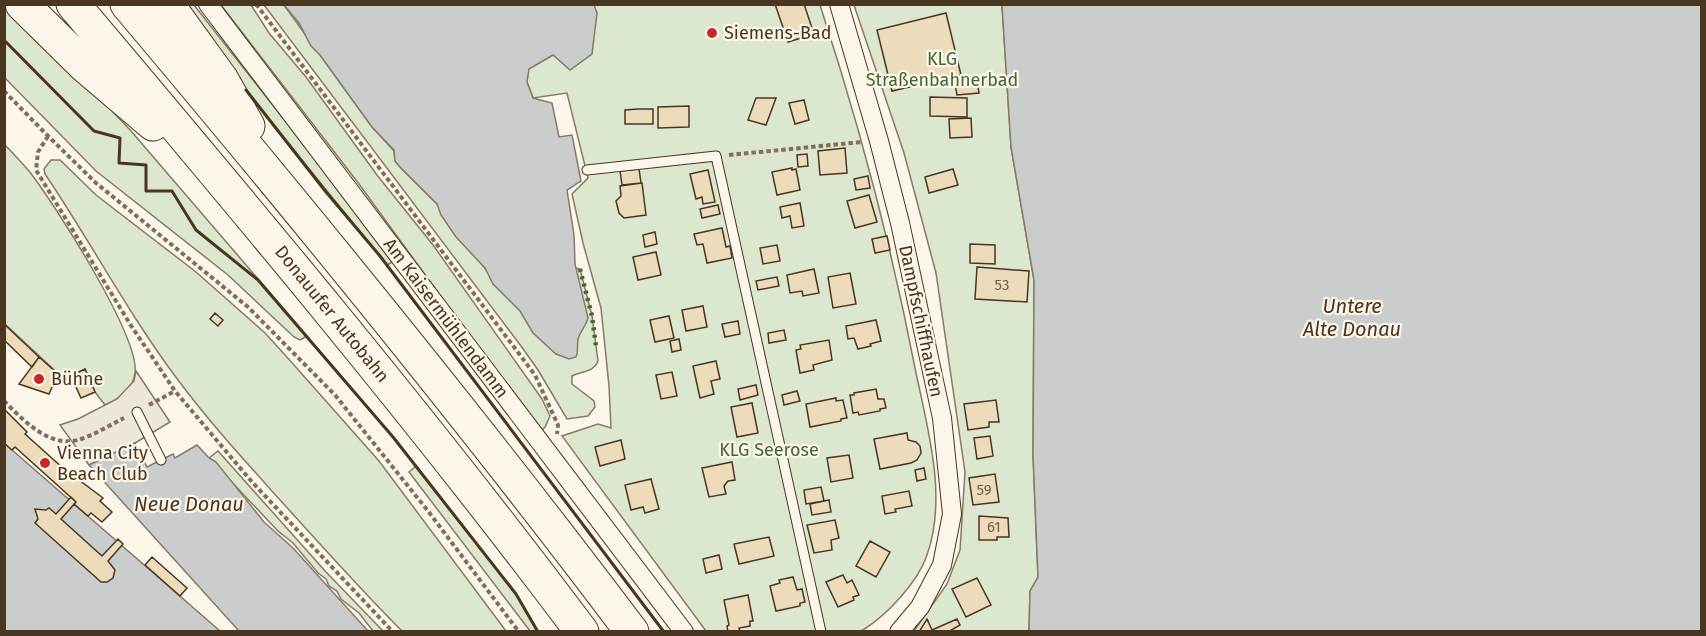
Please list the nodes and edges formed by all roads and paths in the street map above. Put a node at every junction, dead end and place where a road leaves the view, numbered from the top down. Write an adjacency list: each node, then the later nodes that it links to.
1 (22, 4): 13 (highway)
2 (73, 4): 13 (highway, Donauufer Autobahn)
3 (127, 4): 14 (highway)
4 (167, 4): 14 (highway)
5 (208, 4): 24 (street, Am Kaisermühlendamm)
6 (256, 4): 18 (path)
7 (839, 4): 10 (street, Dampfschiffhaufen)
8 (4, 91): 9 (path)
9 (48, 136): 15 (path); 21 (path)
10 (879, 141): 11 (path); 26 (street, Dampfschiffhaufen)
11 (716, 156): 12 (lane); 25 (lane)
12 (587, 170)
13 (231, 192): 22 (highway, Donauufer Autobahn)
14 (285, 193): 23 (highway)
15 (175, 391): 17 (path); 20 (path)
16 (4, 401): 17 (path)
17 (137, 412): 19 (lane)
18 (556, 439)
19 (161, 460)
20 (393, 632)
21 (519, 632)
22 (582, 632)
23 (632, 632)
24 (684, 632)
25 (821, 632)
26 (899, 632)

